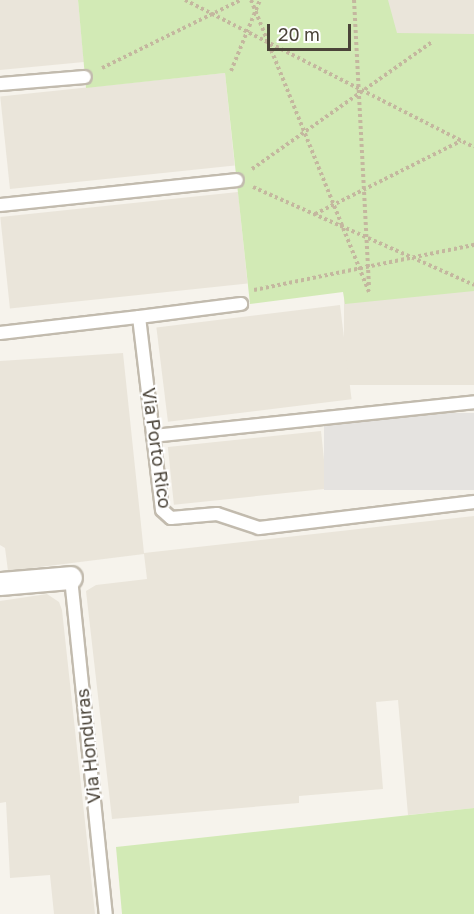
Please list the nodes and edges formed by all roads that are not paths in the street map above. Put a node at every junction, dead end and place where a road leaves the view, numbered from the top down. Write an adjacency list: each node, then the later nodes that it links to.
1 (85, 76): 2 (lane)
2 (0, 84)
3 (237, 180): 4 (lane)
4 (0, 205)
5 (241, 304): 6 (lane)
6 (140, 317): 7 (lane); 9 (lane, Via Porto Rico)
7 (0, 333)
8 (474, 402): 9 (lane)
9 (153, 436): 10 (lane, Via Porto Rico)
10 (474, 502)
11 (71, 578): 12 (street); 13 (lane, Via Honduras)
12 (1, 583)
13 (106, 914)

